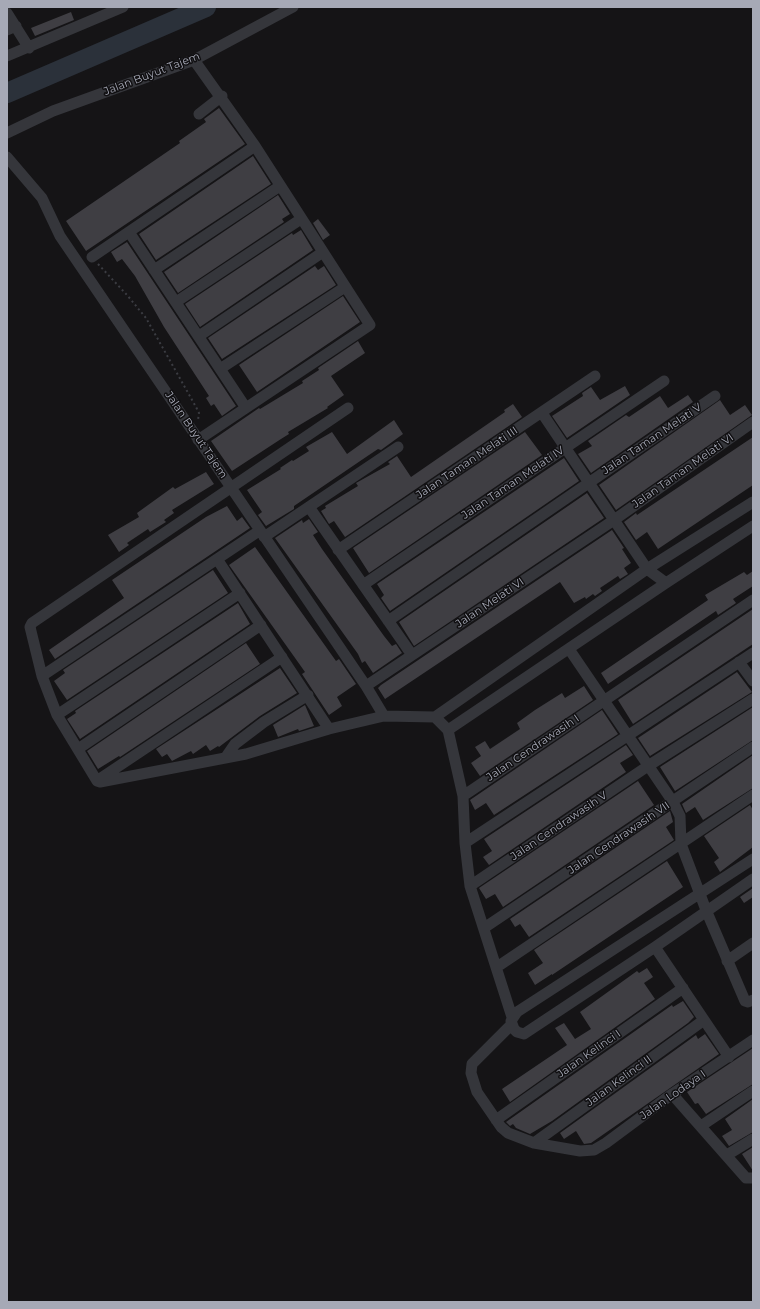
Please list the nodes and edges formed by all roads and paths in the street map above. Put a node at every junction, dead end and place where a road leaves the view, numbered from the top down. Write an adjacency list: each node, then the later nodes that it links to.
1 (123, 7): 5 (street)
2 (291, 7): 7 (street, Jalan Buyut Tajem)
3 (7, 14): 4 (street)
4 (12, 28): 5 (street)
5 (29, 48): 6 (street)
6 (7, 56)
7 (194, 60): 8 (street); 10 (street, Jalan Buyut Tajem)
8 (222, 96): 9 (street); 11 (street)
9 (199, 114)
10 (7, 133)
11 (255, 146): 13 (street); 15 (street)
12 (7, 156): 30 (street, Jalan Buyut Tajem)
13 (280, 186): 14 (street); 18 (street)
14 (301, 218): 16 (street); 20 (street)
15 (129, 232): 17 (street); 18 (street)
16 (323, 252): 19 (street); 21 (street)
17 (92, 257): 30 (path)
18 (154, 270): 20 (street)
19 (345, 287): 22 (street); 26 (street)
20 (176, 302): 21 (street)
21 (198, 336): 22 (street)
22 (220, 369): 26 (street)
23 (595, 376): 28 (street, Jalan Taman Melati III)
24 (664, 381): 32 (street, Jalan Taman Melati IV)
25 (715, 396): 33 (street, Jalan Taman Melati V)
26 (246, 408): 30 (street)
27 (348, 408): 34 (street)
28 (542, 413): 32 (street); 40 (street, Jalan Taman Melati III)
29 (753, 422): 37 (street, Jalan Taman Melati VI)
30 (196, 436): 34 (street, Jalan Buyut Tajem)
31 (398, 447): 36 (street)
32 (566, 447): 33 (street); 44 (street, Jalan Taman Melati IV)
33 (589, 482): 37 (street); 47 (street, Jalan Taman Melati V)
34 (230, 487): 39 (street, Jalan Buyut Tajem); 54 (street)
35 (753, 502): 42 (street)
36 (309, 507): 39 (street); 40 (street)
37 (614, 520): 42 (street); 51 (street, Jalan Melati VI)
38 (753, 526): 43 (street)
39 (262, 534): 41 (street); 56 (street, Jalan Buyut Tajem)
40 (338, 550): 44 (street)
41 (217, 559): 45 (street); 54 (street)
42 (647, 569): 43 (street); 62 (street)
43 (666, 583): 49 (street)
44 (363, 585): 47 (street)
45 (240, 593): 48 (street); 60 (street)
46 (753, 600): 59 (street, Jalan Cendrawasih I)
47 (388, 621): 51 (street)
48 (261, 625): 52 (street); 67 (street)
49 (569, 649): 59 (street); 64 (street)
50 (753, 653): 53 (street)
51 (412, 655): 56 (street, Jalan Melati VI)
52 (282, 657): 57 (street); 70 (street)
53 (739, 662): 55 (street); 65 (street)
54 (42, 676): 60 (street)
55 (753, 681)
56 (366, 686): 61 (street, Jalan Buyut Tajem)
57 (308, 695): 63 (street); 68 (street)
58 (753, 699): 69 (street, Jalan Cendrawasih V)
59 (604, 700): 65 (street); 72 (street, Jalan Cendrawasih I)
60 (57, 715): 67 (street)
61 (384, 716): 62 (street); 63 (street)
62 (435, 717): 64 (street)
63 (329, 729): 68 (street)
64 (448, 730): 72 (street)
65 (628, 735): 69 (street); 74 (street)
66 (753, 747): 73 (street, Jalan Cendrawasih VII)
67 (78, 749): 70 (street)
68 (226, 757): 70 (street)
69 (648, 766): 73 (street); 78 (street, Jalan Cendrawasih V)
70 (97, 781)
71 (753, 795): 75 (street)
72 (463, 796): 74 (street)
73 (673, 802): 75 (street); 81 (street, Jalan Cendrawasih VII)
74 (465, 843): 78 (street)
75 (681, 844): 79 (street); 85 (street)
76 (753, 859): 79 (street)
77 (753, 879): 80 (street)
78 (470, 886): 81 (street)
79 (700, 893): 80 (street); 89 (street)
80 (706, 910): 83 (street); 84 (street)
81 (484, 928): 85 (street)
82 (753, 943): 84 (street)
83 (655, 948): 86 (street); 89 (street)
84 (727, 961): 87 (street)
85 (497, 967): 89 (street)
86 (683, 988): 88 (street); 94 (street, Jalan Kelinci I)
87 (753, 1000)
88 (704, 1020): 91 (street); 97 (street, Jalan Kelinci II)
89 (512, 1021): 94 (street)
90 (753, 1040): 91 (street, Jalan Lodaya I)
91 (728, 1056): 93 (street, Jalan Lodaya I)
92 (753, 1092): 95 (street)
93 (672, 1094): 95 (street); 97 (street, Jalan Lodaya I)
94 (496, 1120): 97 (street)
95 (701, 1126): 98 (street)
96 (753, 1139): 98 (street)
97 (534, 1143)
98 (727, 1156): 99 (street)
99 (753, 1178)

